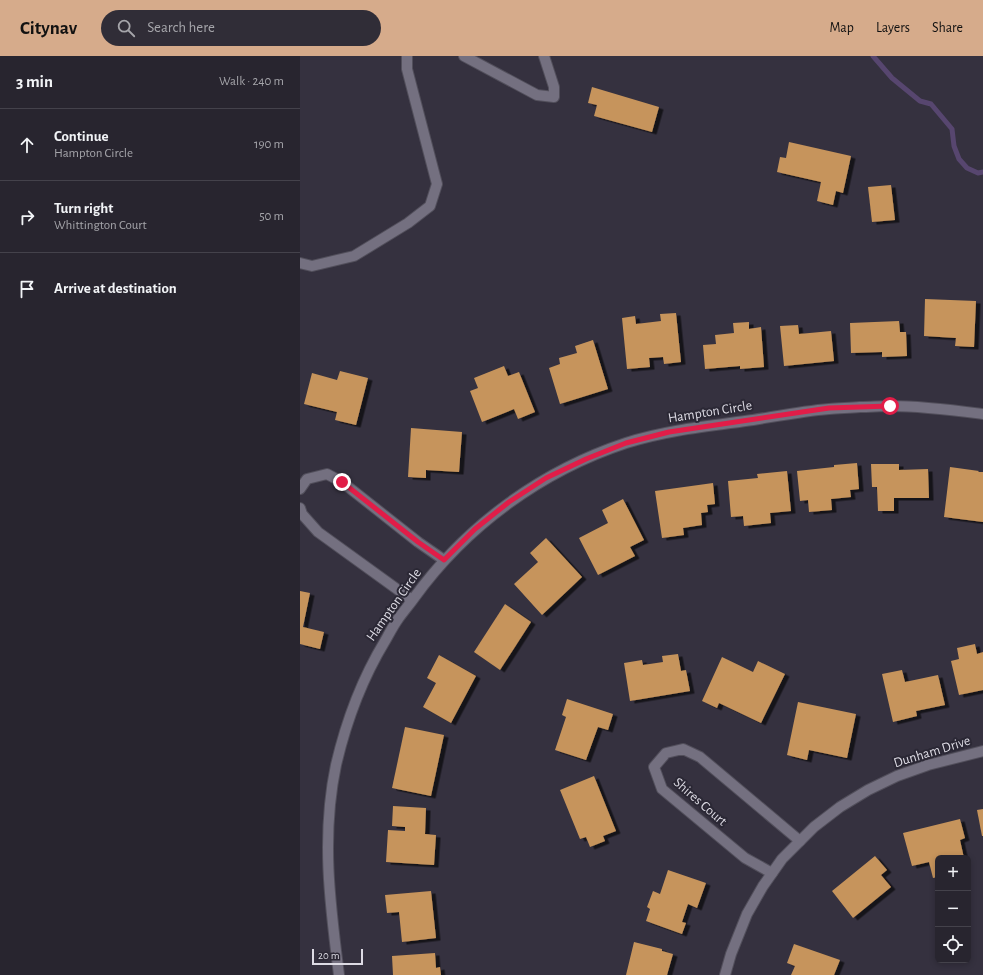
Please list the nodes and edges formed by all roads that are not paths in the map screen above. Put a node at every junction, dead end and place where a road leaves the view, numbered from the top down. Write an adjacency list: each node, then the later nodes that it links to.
1 (407, 56): 4 (street)
2 (464, 56): 3 (street)
3 (544, 56)
4 (300, 263)
5 (983, 414): 8 (street, Hampton Circle)
6 (300, 489): 8 (street)
7 (300, 508): 9 (street)
8 (444, 560): 9 (street, Hampton Circle)
9 (412, 600): 13 (street, Hampton Circle)
10 (983, 751): 11 (street, Dunham Drive)
11 (800, 841): 12 (street, Dunham Drive); 12 (street, Shires Court)
12 (772, 873): 14 (street, Dunham Drive)
13 (338, 975)
14 (725, 975)

